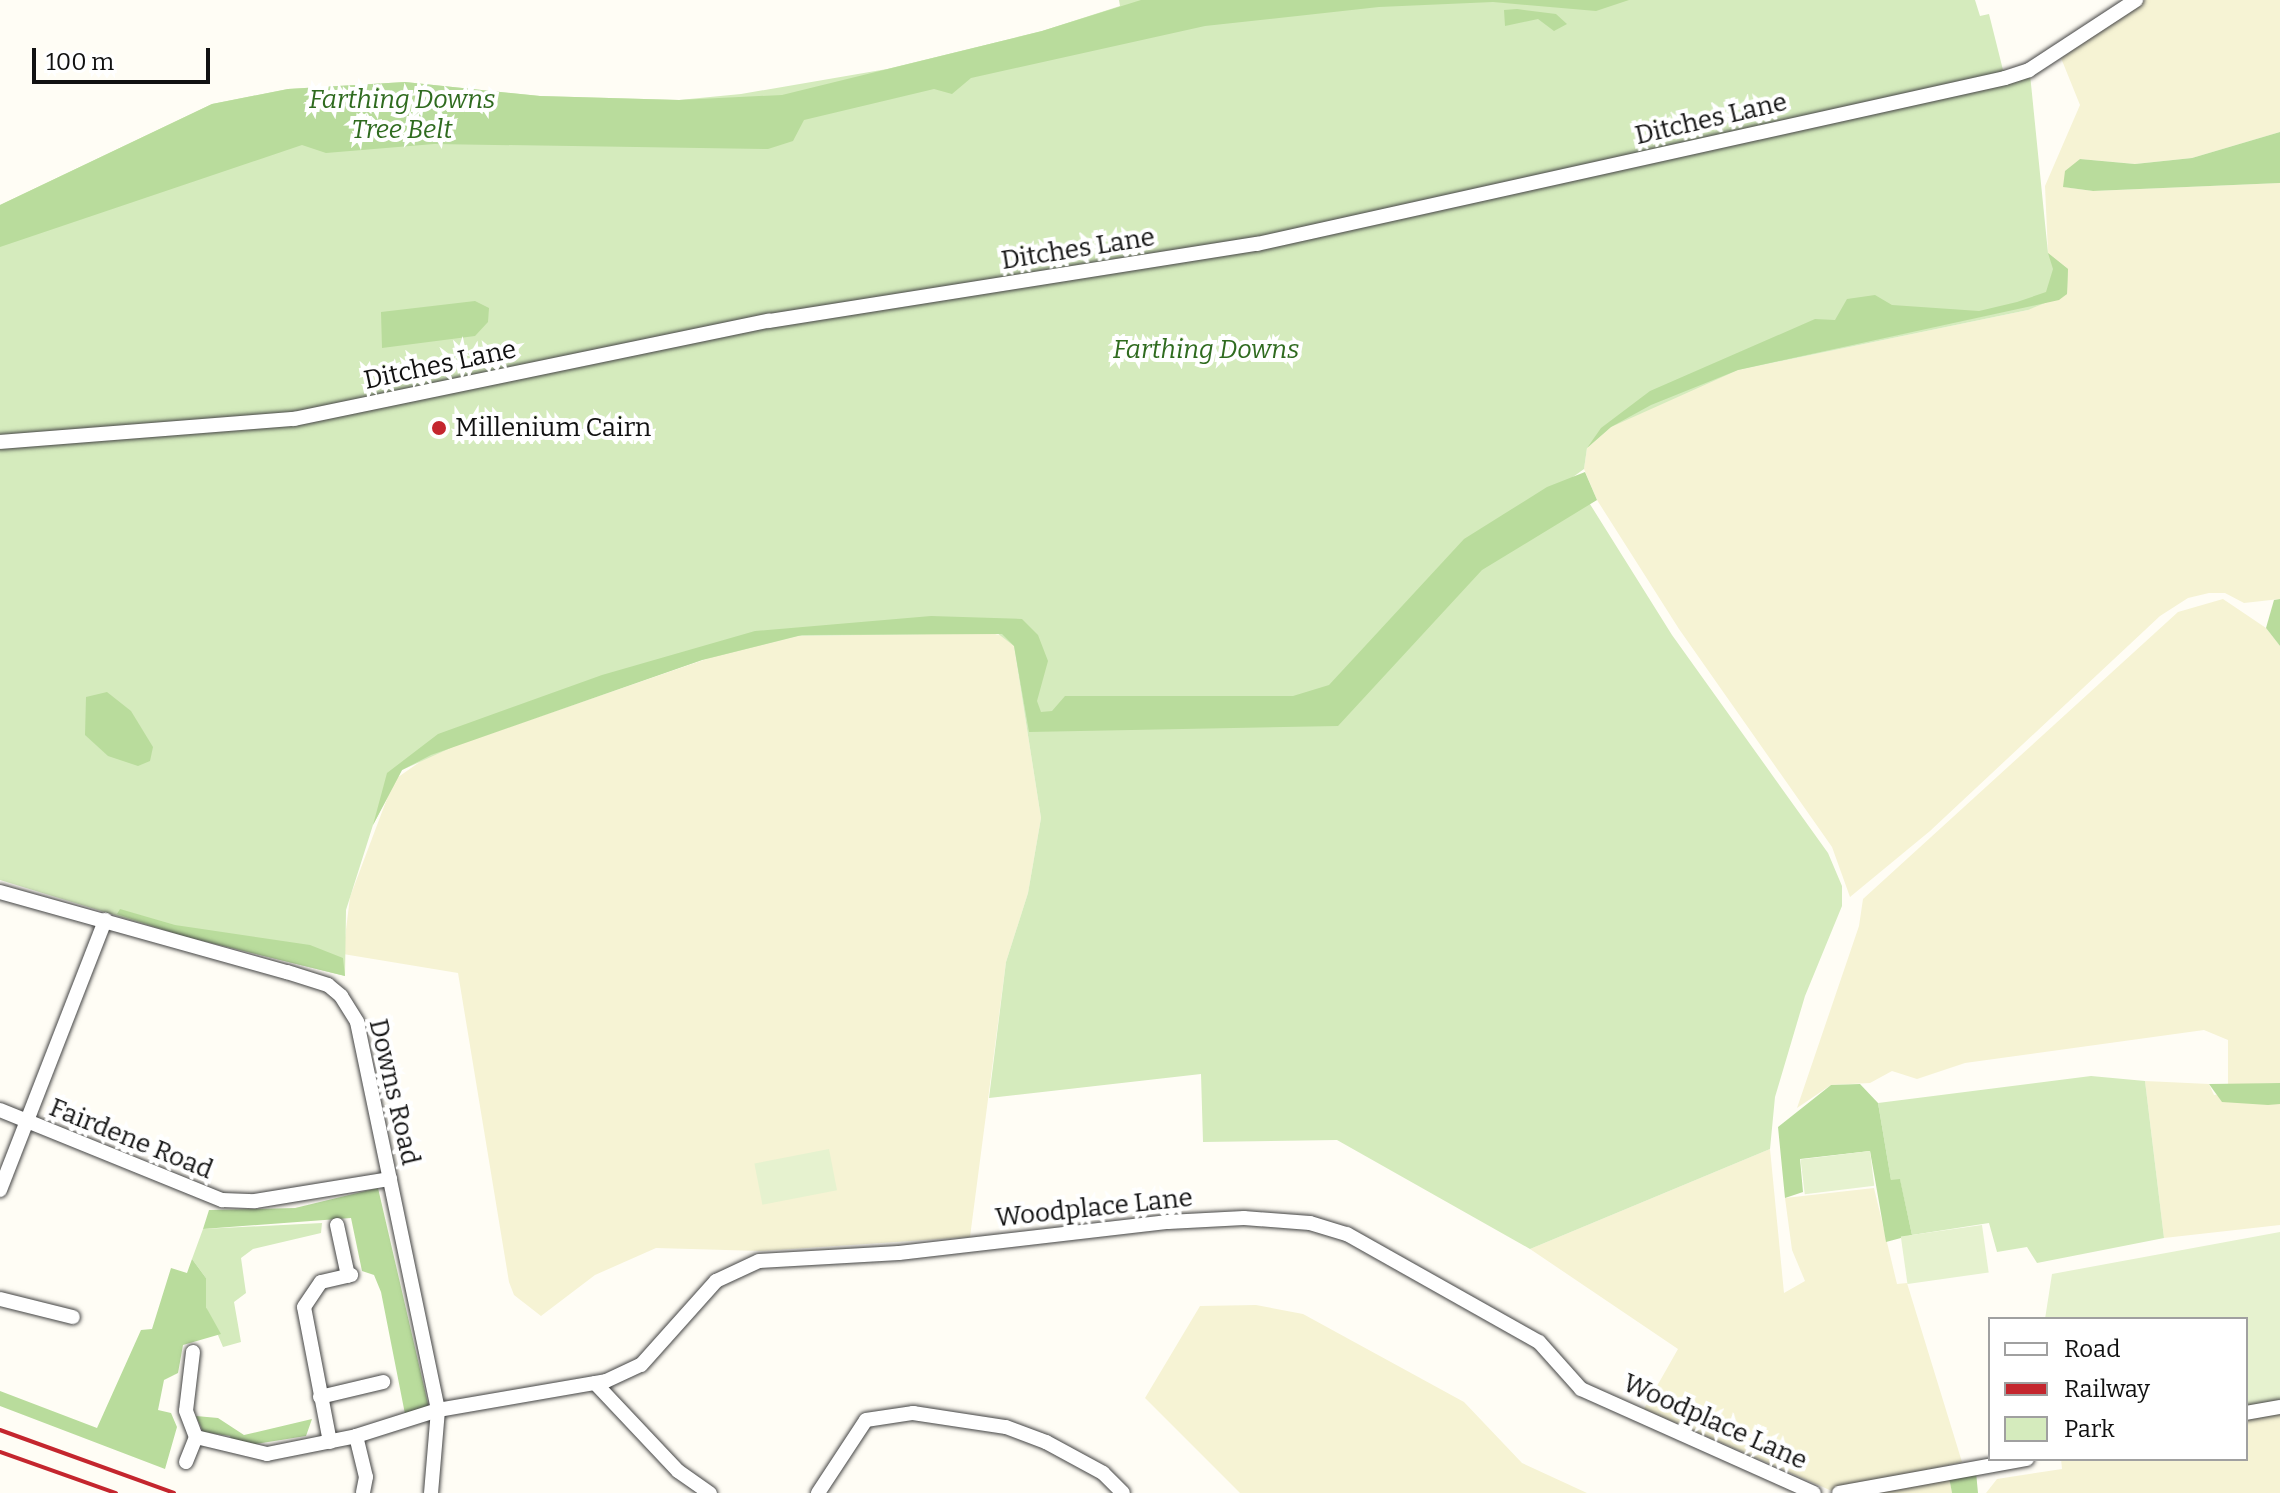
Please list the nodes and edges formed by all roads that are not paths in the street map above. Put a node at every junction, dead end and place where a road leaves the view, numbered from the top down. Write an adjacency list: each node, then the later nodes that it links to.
1 (2136, 0): 2 (street, Ditches Lane)
2 (0, 442)
3 (0, 892): 4 (street, Downs Road)
4 (105, 920): 6 (street); 7 (street, Downs Road)
5 (0, 1110): 6 (street, Fairdene Road)
6 (26, 1122): 7 (street, Fairdene Road); 8 (street)
7 (390, 1179): 17 (street, Downs Road)
8 (0, 1190)
9 (337, 1225): 15 (street)
10 (0, 1299): 11 (street)
11 (73, 1317)
12 (193, 1352): 20 (street)
13 (383, 1382): 15 (street)
14 (595, 1383): 17 (street, Woodplace Lane); 26 (street); 29 (street, Woodplace Lane)
15 (320, 1397): 21 (street)
16 (2280, 1407): 18 (street)
17 (438, 1410): 19 (street, Woodplace Lane); 25 (street)
18 (2248, 1413)
19 (356, 1436): 21 (street, Woodplace Lane); 24 (street)
20 (196, 1437): 21 (street, Woodplace Lane); 23 (street)
21 (330, 1442)
22 (2016, 1461): 30 (street)
23 (186, 1462)
24 (363, 1493)
25 (431, 1493)
26 (710, 1493)
27 (818, 1493): 28 (street)
28 (1123, 1493)
29 (1814, 1493)
30 (1839, 1493)

